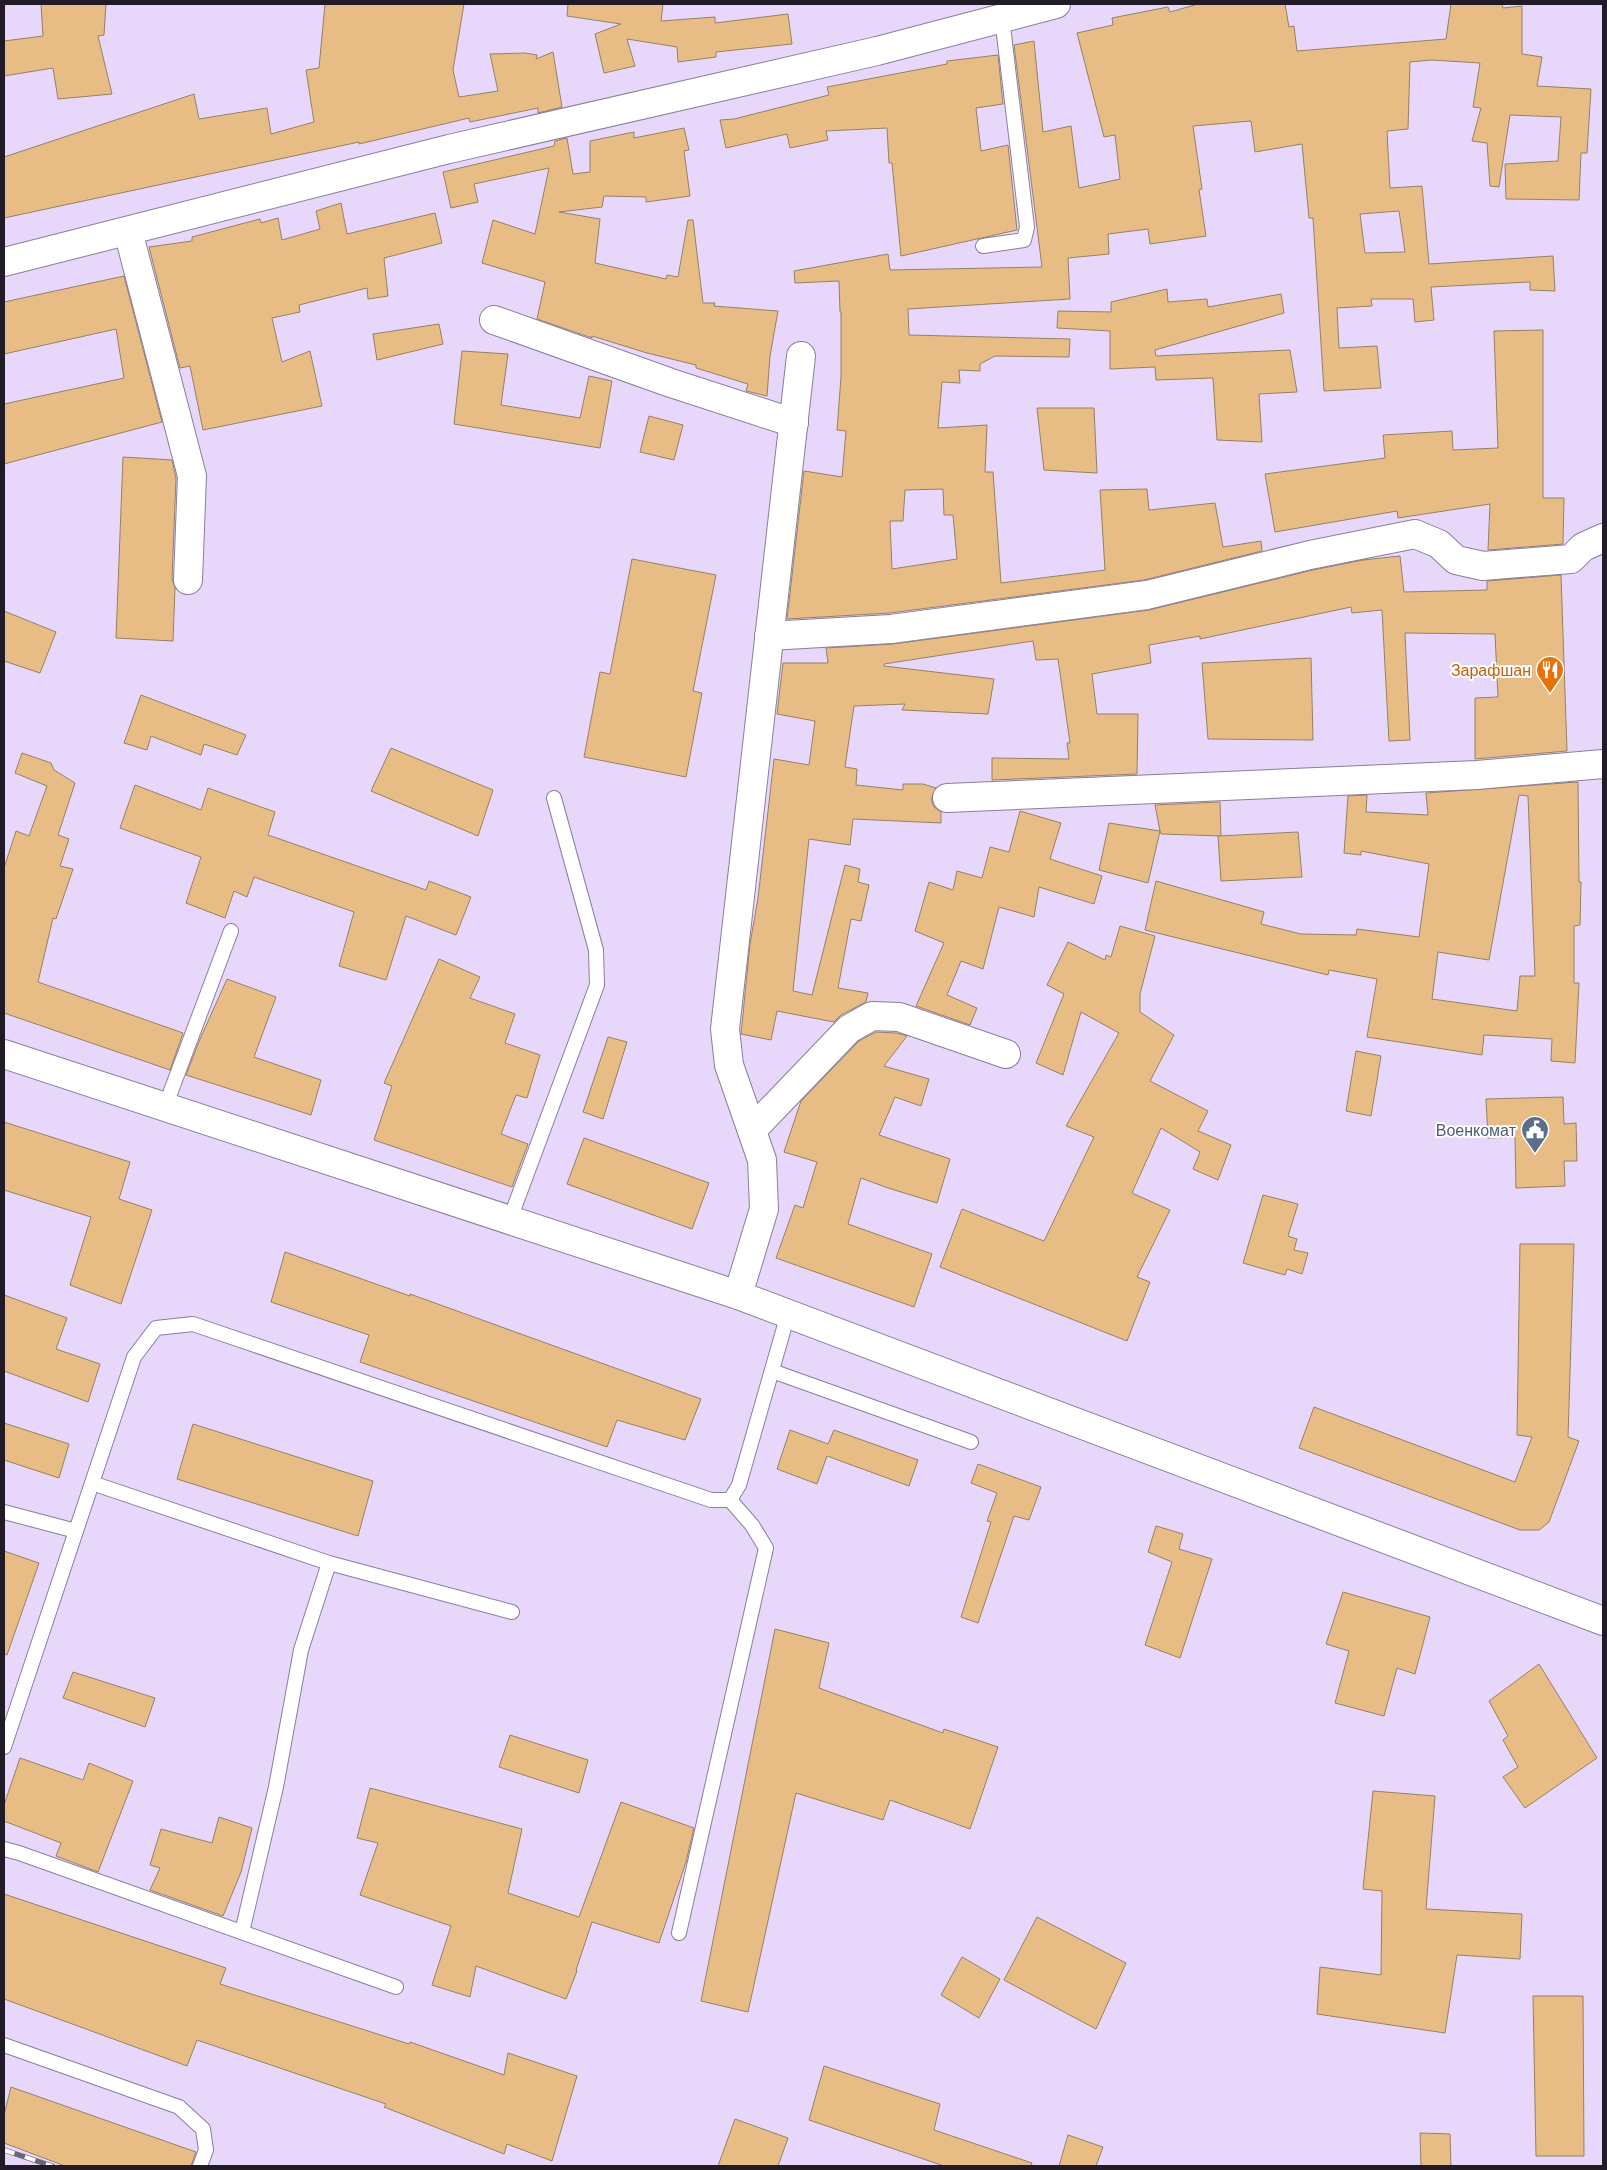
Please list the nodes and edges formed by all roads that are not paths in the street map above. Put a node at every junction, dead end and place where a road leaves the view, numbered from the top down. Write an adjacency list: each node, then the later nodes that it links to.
1 (1056, 4): 2 (street)
2 (1002, 18): 3 (street); 4 (lane)
3 (128, 231): 5 (street); 10 (street)
4 (983, 246)
5 (4, 262)
6 (494, 320): 8 (street)
7 (801, 356): 8 (street)
8 (794, 423): 11 (street)
9 (1603, 538): 11 (street)
10 (188, 580)
11 (769, 636): 19 (street)
12 (1603, 764): 14 (street)
13 (554, 798): 20 (lane)
14 (947, 798)
15 (231, 931): 18 (lane)
16 (4, 1054): 18 (street)
17 (1006, 1054): 19 (street)
18 (165, 1107): 20 (street)
19 (752, 1130): 21 (street)
20 (510, 1218): 21 (street)
21 (738, 1295): 22 (street)
22 (788, 1314): 23 (lane); 31 (street)
23 (772, 1371): 24 (lane); 26 (lane)
24 (971, 1442)
25 (92, 1483): 26 (lane); 28 (lane); 29 (lane)
26 (730, 1500): 35 (lane)
27 (4, 1512): 28 (lane)
28 (76, 1531): 32 (lane)
29 (329, 1563): 30 (lane); 34 (lane)
30 (512, 1612)
31 (1603, 1621)
32 (4, 1747)
33 (4, 1849): 34 (lane)
34 (242, 1932): 36 (lane)
35 (679, 1932)
36 (396, 1987)
37 (4, 2045): 38 (lane)
38 (200, 2166)

